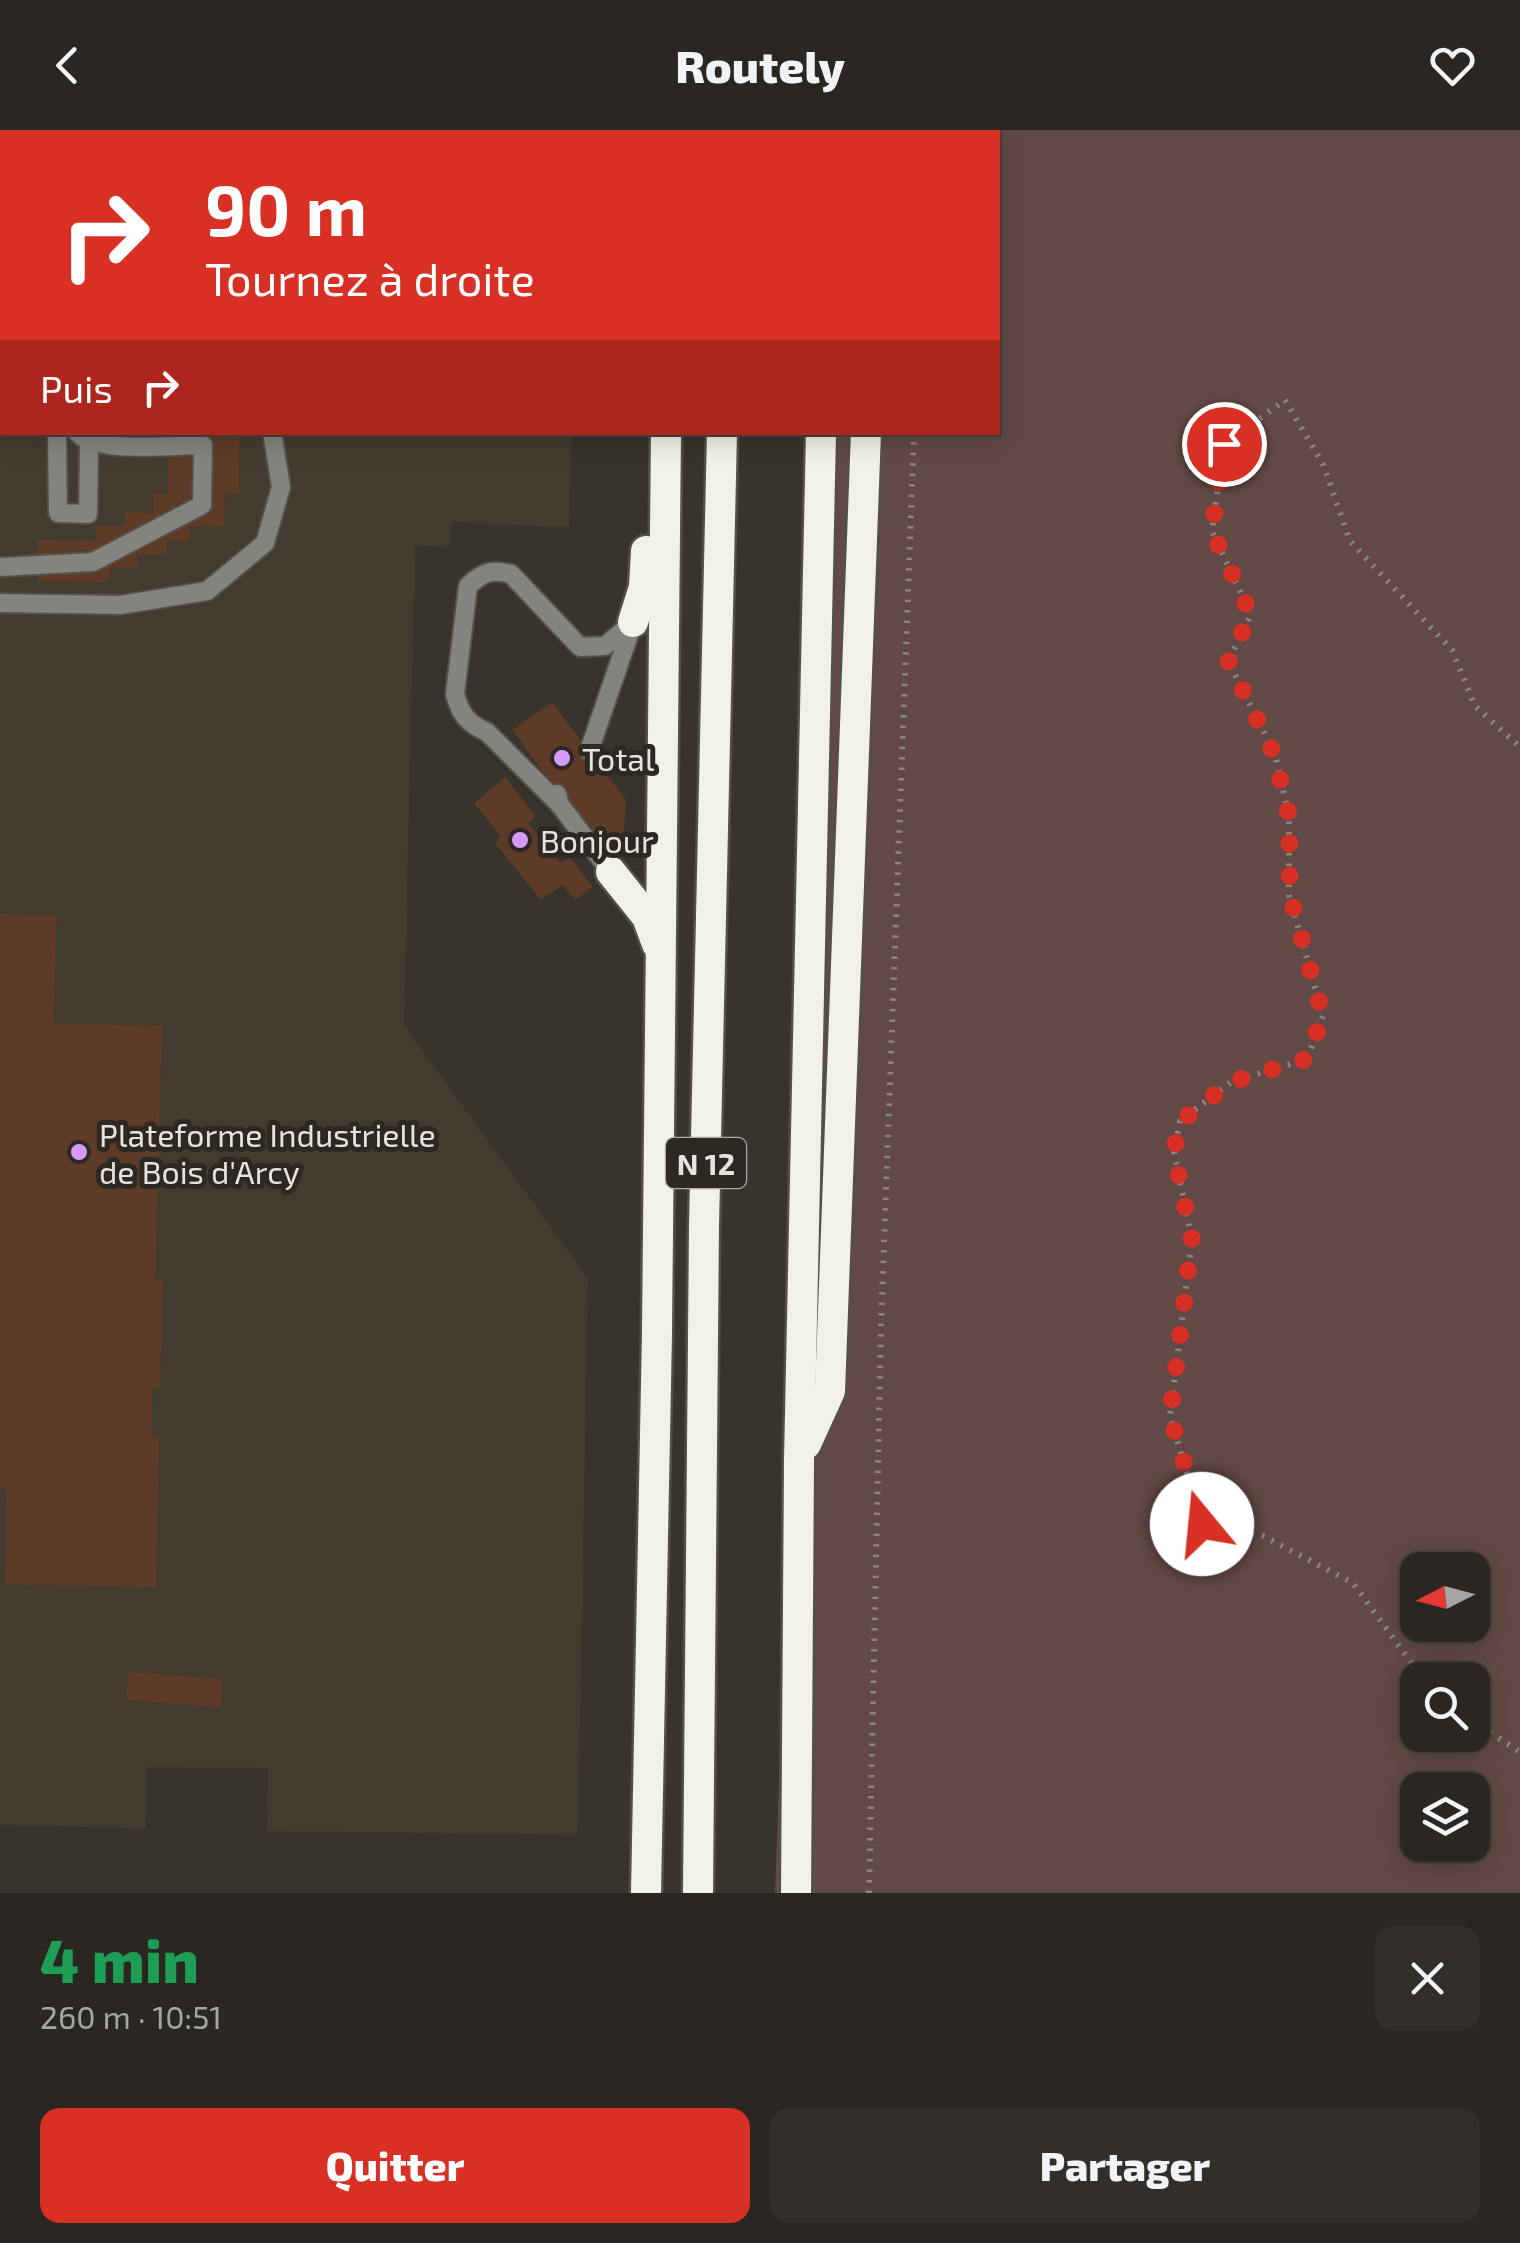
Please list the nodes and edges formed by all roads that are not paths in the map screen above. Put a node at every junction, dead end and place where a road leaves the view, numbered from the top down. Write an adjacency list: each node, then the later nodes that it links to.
1 (57, 435): 7 (lane)
2 (272, 435): 10 (lane)
3 (666, 435): 8 (highway)
4 (722, 435): 17 (highway, N 12)
5 (821, 435): 15 (highway)
6 (866, 435): 15 (highway)
7 (83, 437): 9 (lane)
8 (665, 498): 11 (highway); 14 (highway)
9 (0, 567)
10 (0, 603)
11 (634, 622): 12 (lane); 13 (lane)
12 (589, 751)
13 (611, 872): 14 (highway)
14 (660, 951): 16 (highway)
15 (799, 1460): 18 (highway)
16 (646, 1893)
17 (698, 1893)
18 (796, 1893)

